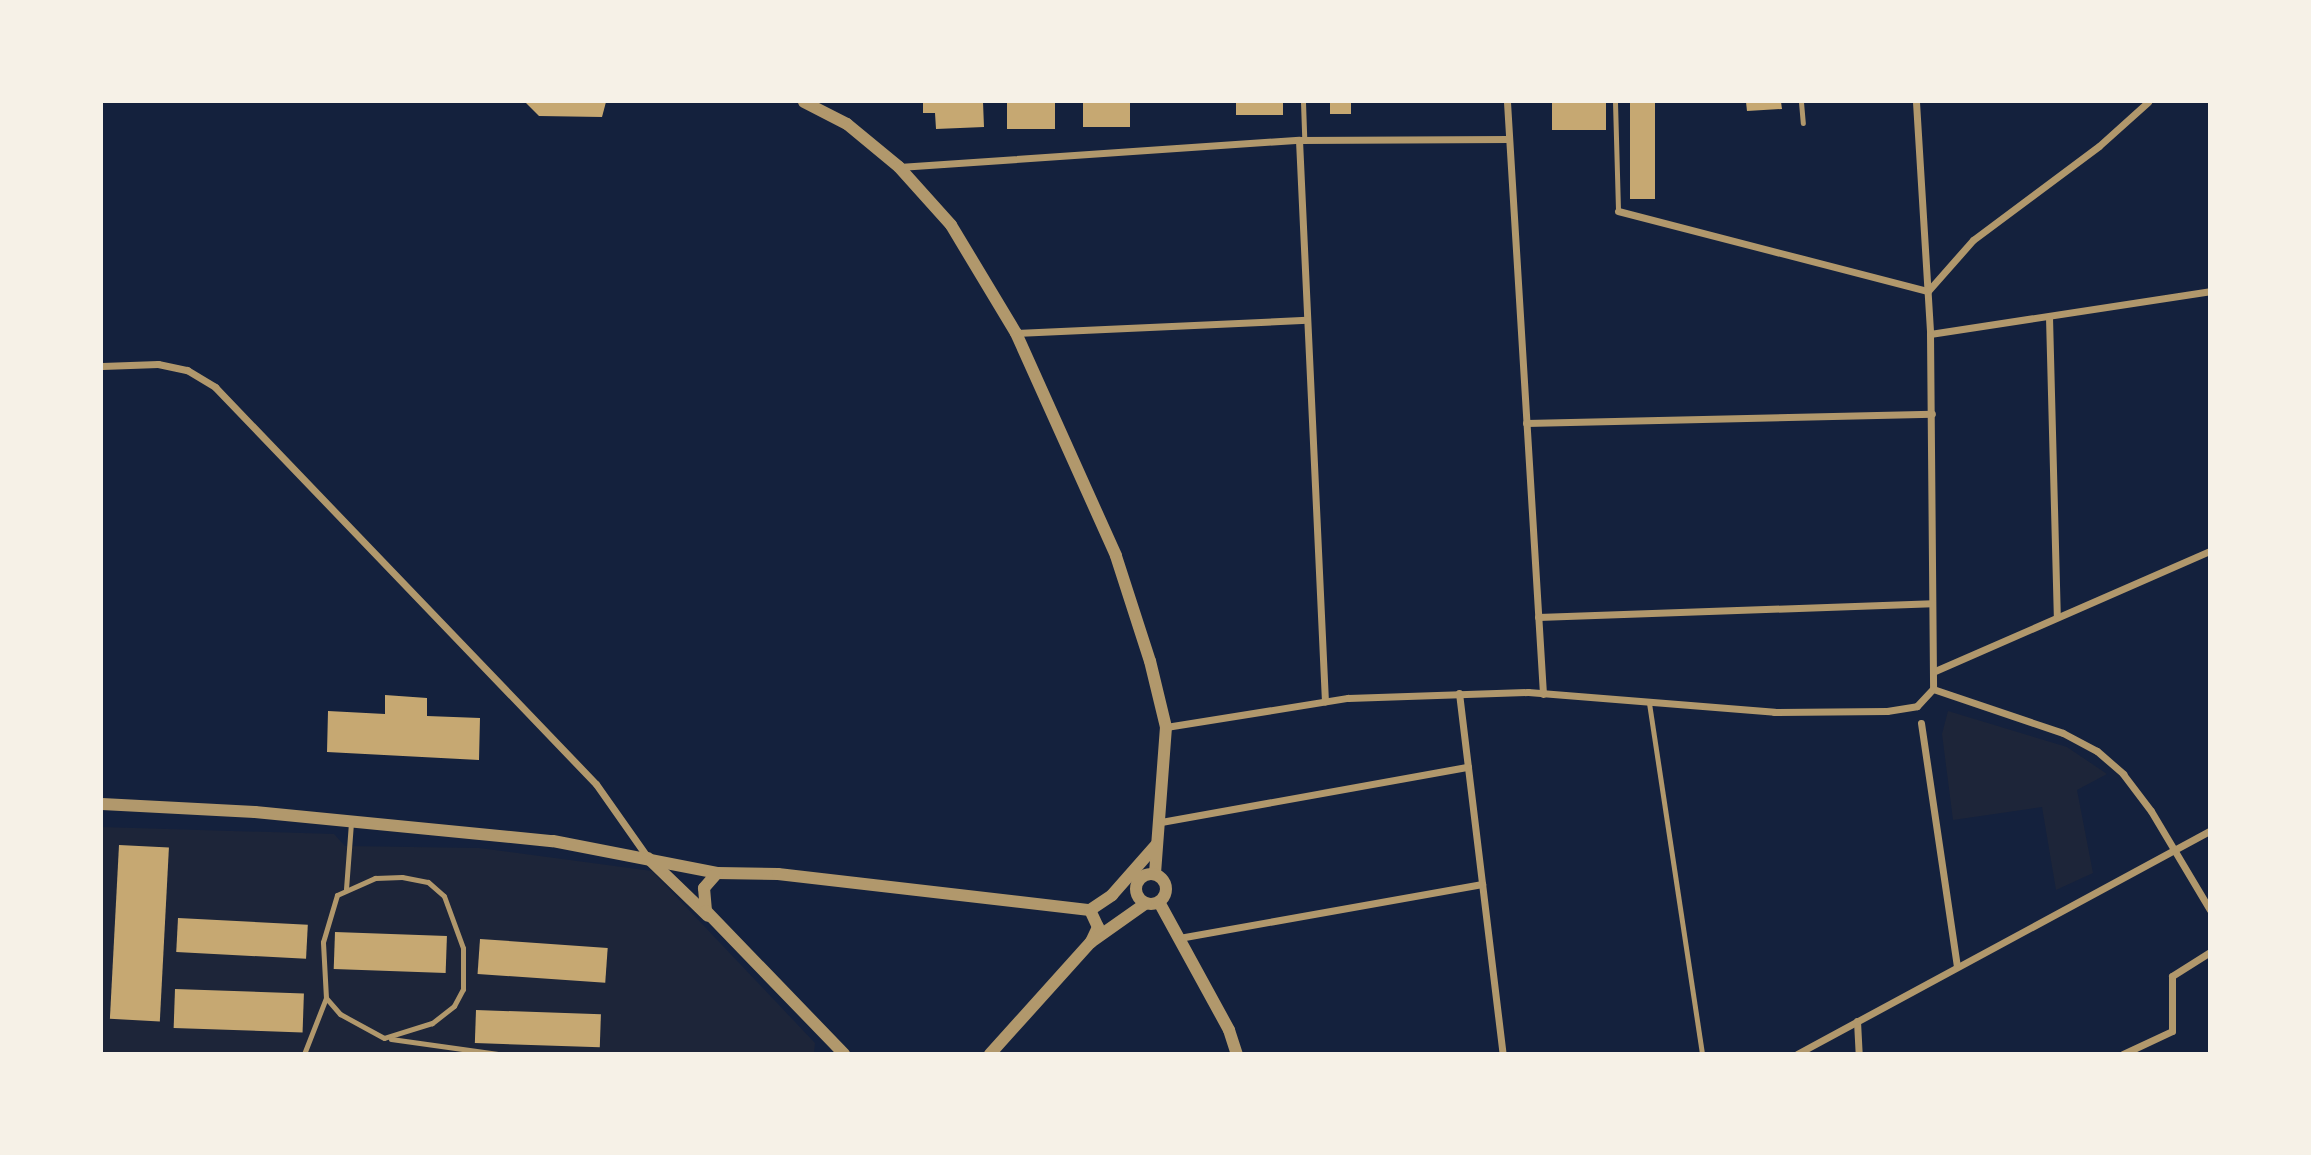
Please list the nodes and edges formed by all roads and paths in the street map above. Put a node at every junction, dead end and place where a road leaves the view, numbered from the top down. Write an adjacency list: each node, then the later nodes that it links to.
1 (804, 102): 11 (street)
2 (1303, 102): 10 (lane)
3 (1507, 102): 9 (street)
4 (1615, 102): 12 (lane)
5 (1801, 102): 8 (lane)
6 (1916, 102): 13 (street)
7 (2148, 102): 13 (street)
8 (1802, 123)
9 (1508, 139): 10 (street); 21 (street)
10 (1301, 141): 11 (street); 16 (street)
11 (899, 167): 17 (street)
12 (1618, 211): 13 (street)
13 (1928, 291): 18 (street)
14 (2210, 291): 15 (street)
15 (2049, 317): 18 (street); 24 (street)
16 (1307, 320): 17 (street); 30 (street)
17 (1016, 333): 33 (street)
18 (1930, 334): 20 (street)
19 (102, 366): 41 (street)
20 (1932, 414): 21 (street); 23 (street)
21 (1526, 423): 25 (street)
22 (2210, 551): 24 (street)
23 (1932, 603): 25 (street); 26 (street)
24 (2057, 615): 26 (street)
25 (1538, 617): 29 (street)
26 (1935, 671): 27 (street)
27 (1933, 689): 31 (street); 40 (street)
28 (1459, 693): 29 (street); 30 (street); 34 (street)
29 (1543, 694): 31 (street)
30 (1325, 701): 33 (street)
31 (1649, 703): 63 (lane)
32 (1921, 723): 53 (street)
33 (1166, 727): 37 (street)
34 (1468, 767): 37 (street); 44 (street)
35 (102, 804): 36 (street)
36 (351, 822): 41 (street); 45 (lane)
37 (1161, 822): 39 (street)
38 (2210, 831): 40 (street)
39 (1157, 843): 43 (street); 47 (street)
40 (2174, 851): 48 (street); 53 (street)
41 (648, 858): 42 (street); 49 (street)
42 (717, 873): 47 (street); 49 (street)
43 (1155, 874): 46 (street); 46 (street)
44 (1482, 884): 50 (street); 62 (street)
45 (346, 889): 54 (lane); 56 (lane)
46 (1153, 902): 50 (street); 51 (street)
47 (1090, 910): 51 (street)
48 (2210, 910)
49 (715, 922): 59 (street)
50 (1179, 938): 61 (street)
51 (1091, 942): 60 (street)
52 (2210, 952): 66 (street)
53 (1957, 966): 55 (street)
54 (326, 998): 56 (lane); 57 (lane)
55 (1857, 1021): 64 (street); 65 (street)
56 (384, 1038): 58 (lane)
57 (304, 1054)
58 (498, 1054)
59 (844, 1054)
60 (989, 1054)
61 (1237, 1054)
62 (1503, 1054)
63 (1702, 1054)
64 (1797, 1054)
65 (1859, 1054)
66 (2123, 1054)

